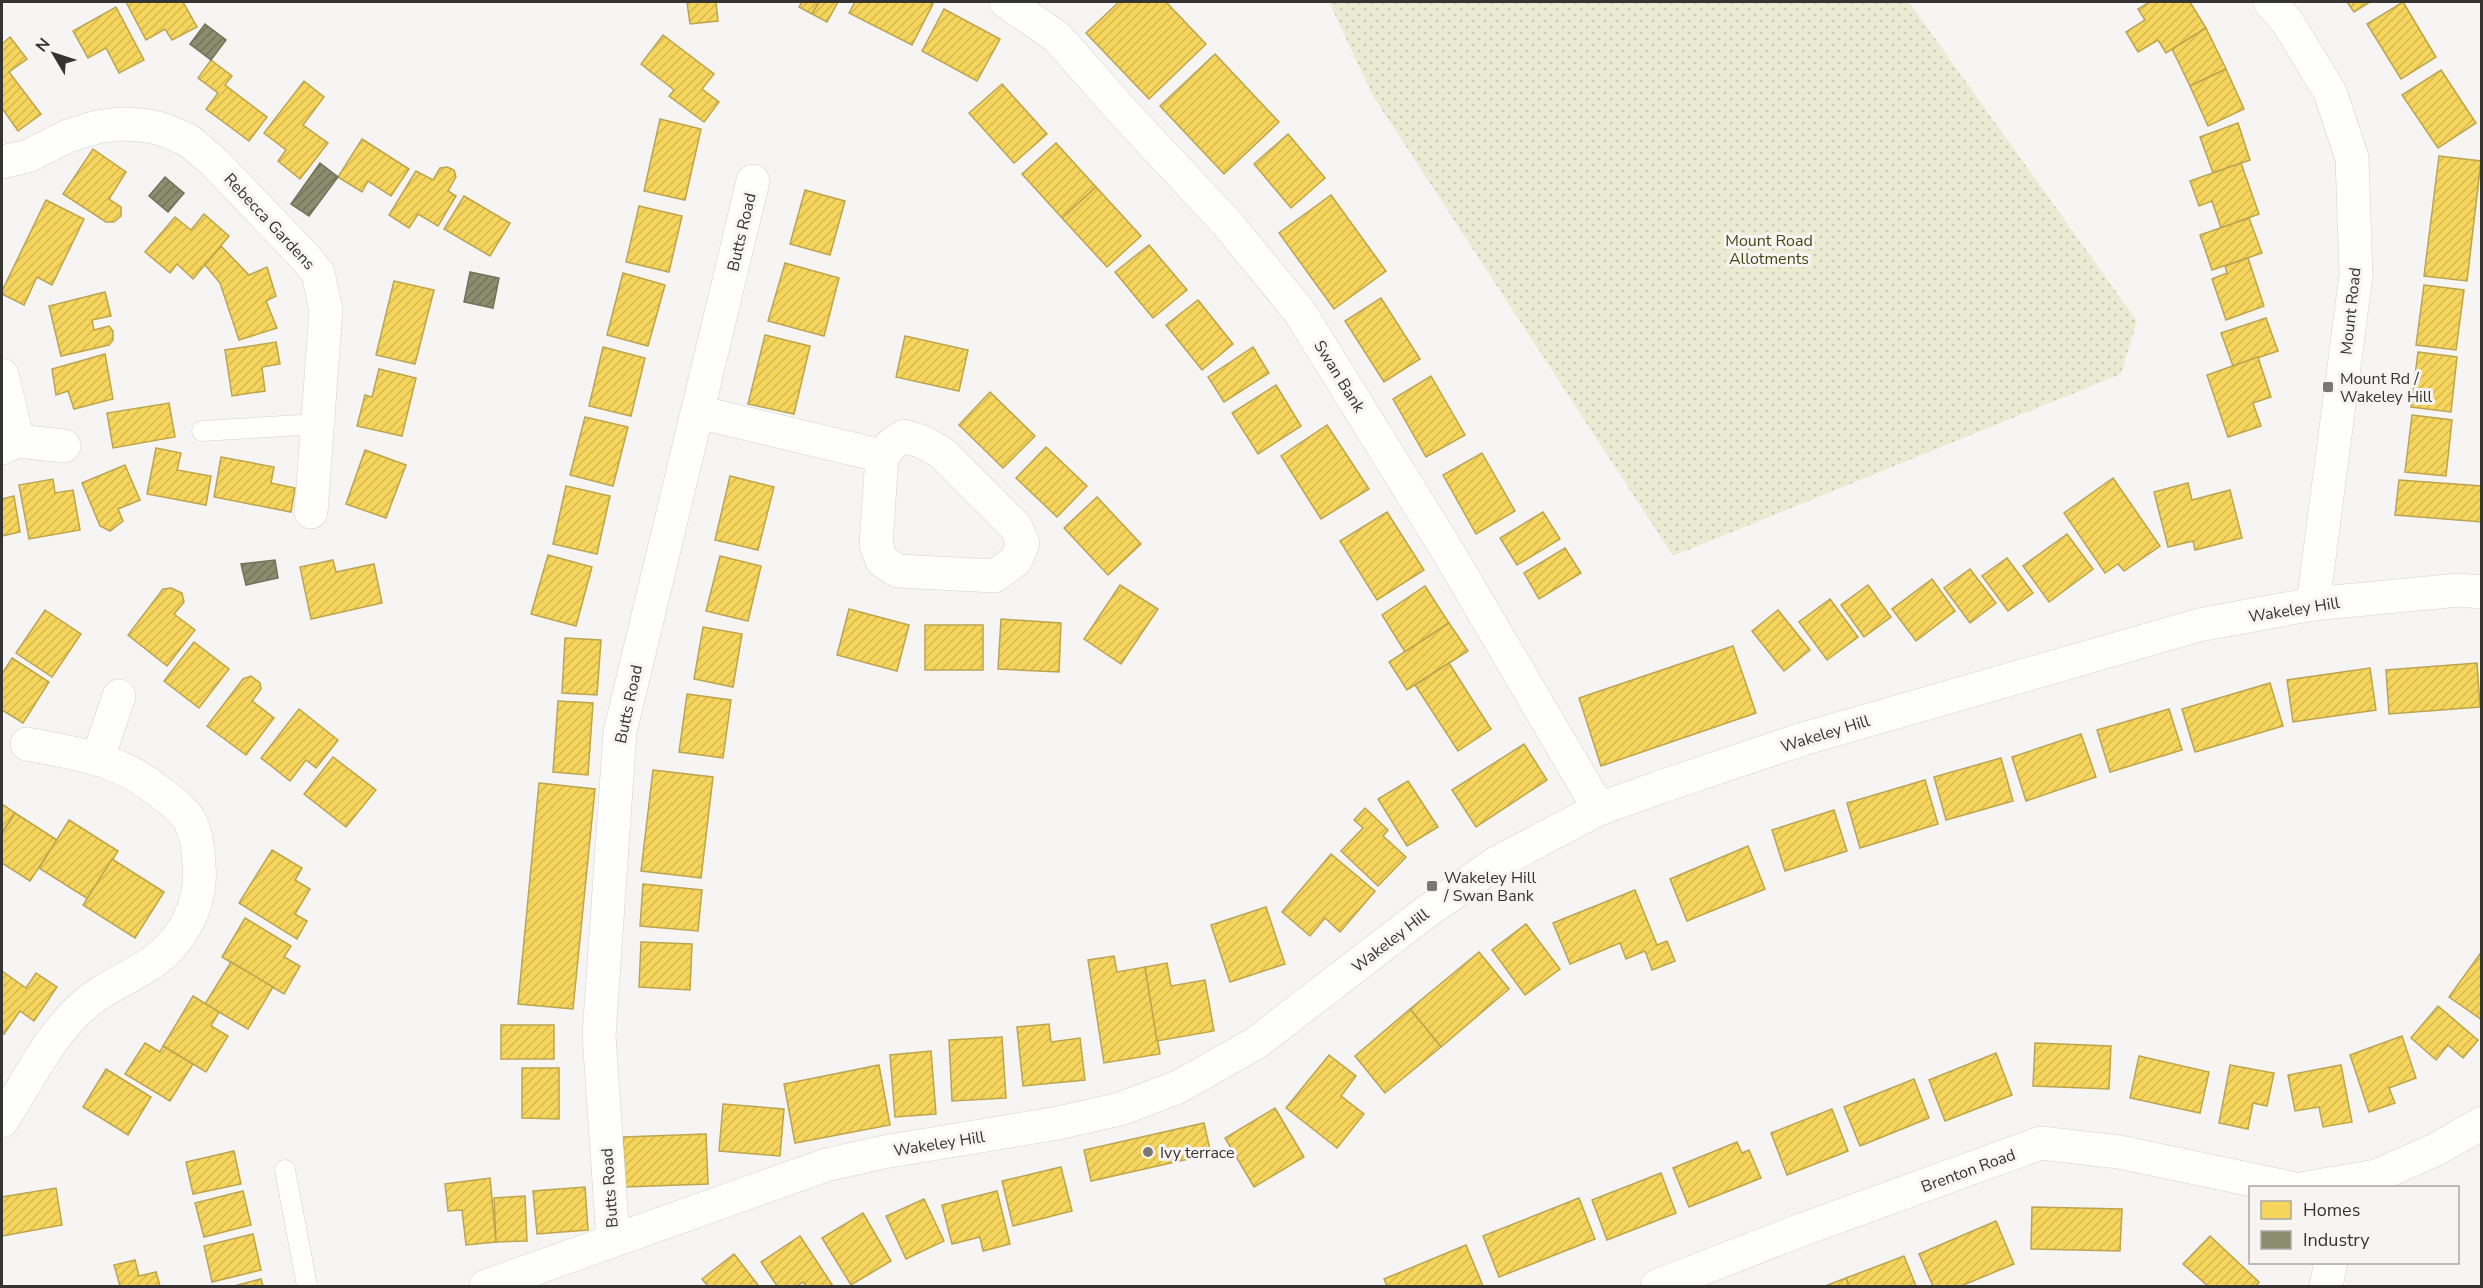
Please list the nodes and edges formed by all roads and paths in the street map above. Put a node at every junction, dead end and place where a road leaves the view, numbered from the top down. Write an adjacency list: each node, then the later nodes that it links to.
1 (1006, 2): 18 (street, Swan Bank)
2 (2270, 2): 14 (street, Mount Road)
3 (2, 162): 7 (street, Rebecca Gardens)
4 (753, 181): 6 (street, Butts Road)
5 (2, 375): 9 (street)
6 (698, 412): 11 (street); 24 (street, Butts Road)
7 (318, 424): 8 (lane); 12 (street, Rebecca Gardens)
8 (202, 431)
9 (10, 445): 10 (street)
10 (64, 446)
11 (882, 456): 11 (street)
12 (311, 512)
13 (2481, 592): 14 (street, Wakeley Hill)
14 (2313, 603): 18 (street, Wakeley Hill)
15 (119, 696): 17 (street)
16 (27, 744): 17 (street)
17 (98, 758): 19 (street)
18 (1599, 809): 24 (street, Wakeley Hill)
19 (2, 1121)
20 (2481, 1123): 23 (street)
21 (285, 1170): 26 (lane)
22 (2282, 1186): 28 (street, Brenton Road)
23 (2324, 1186)
24 (612, 1240): 27 (street, Wakeley Hill)
25 (2331, 1264): 29 (street)
26 (308, 1287)
27 (486, 1287)
28 (1657, 1287)
29 (2326, 1287)

